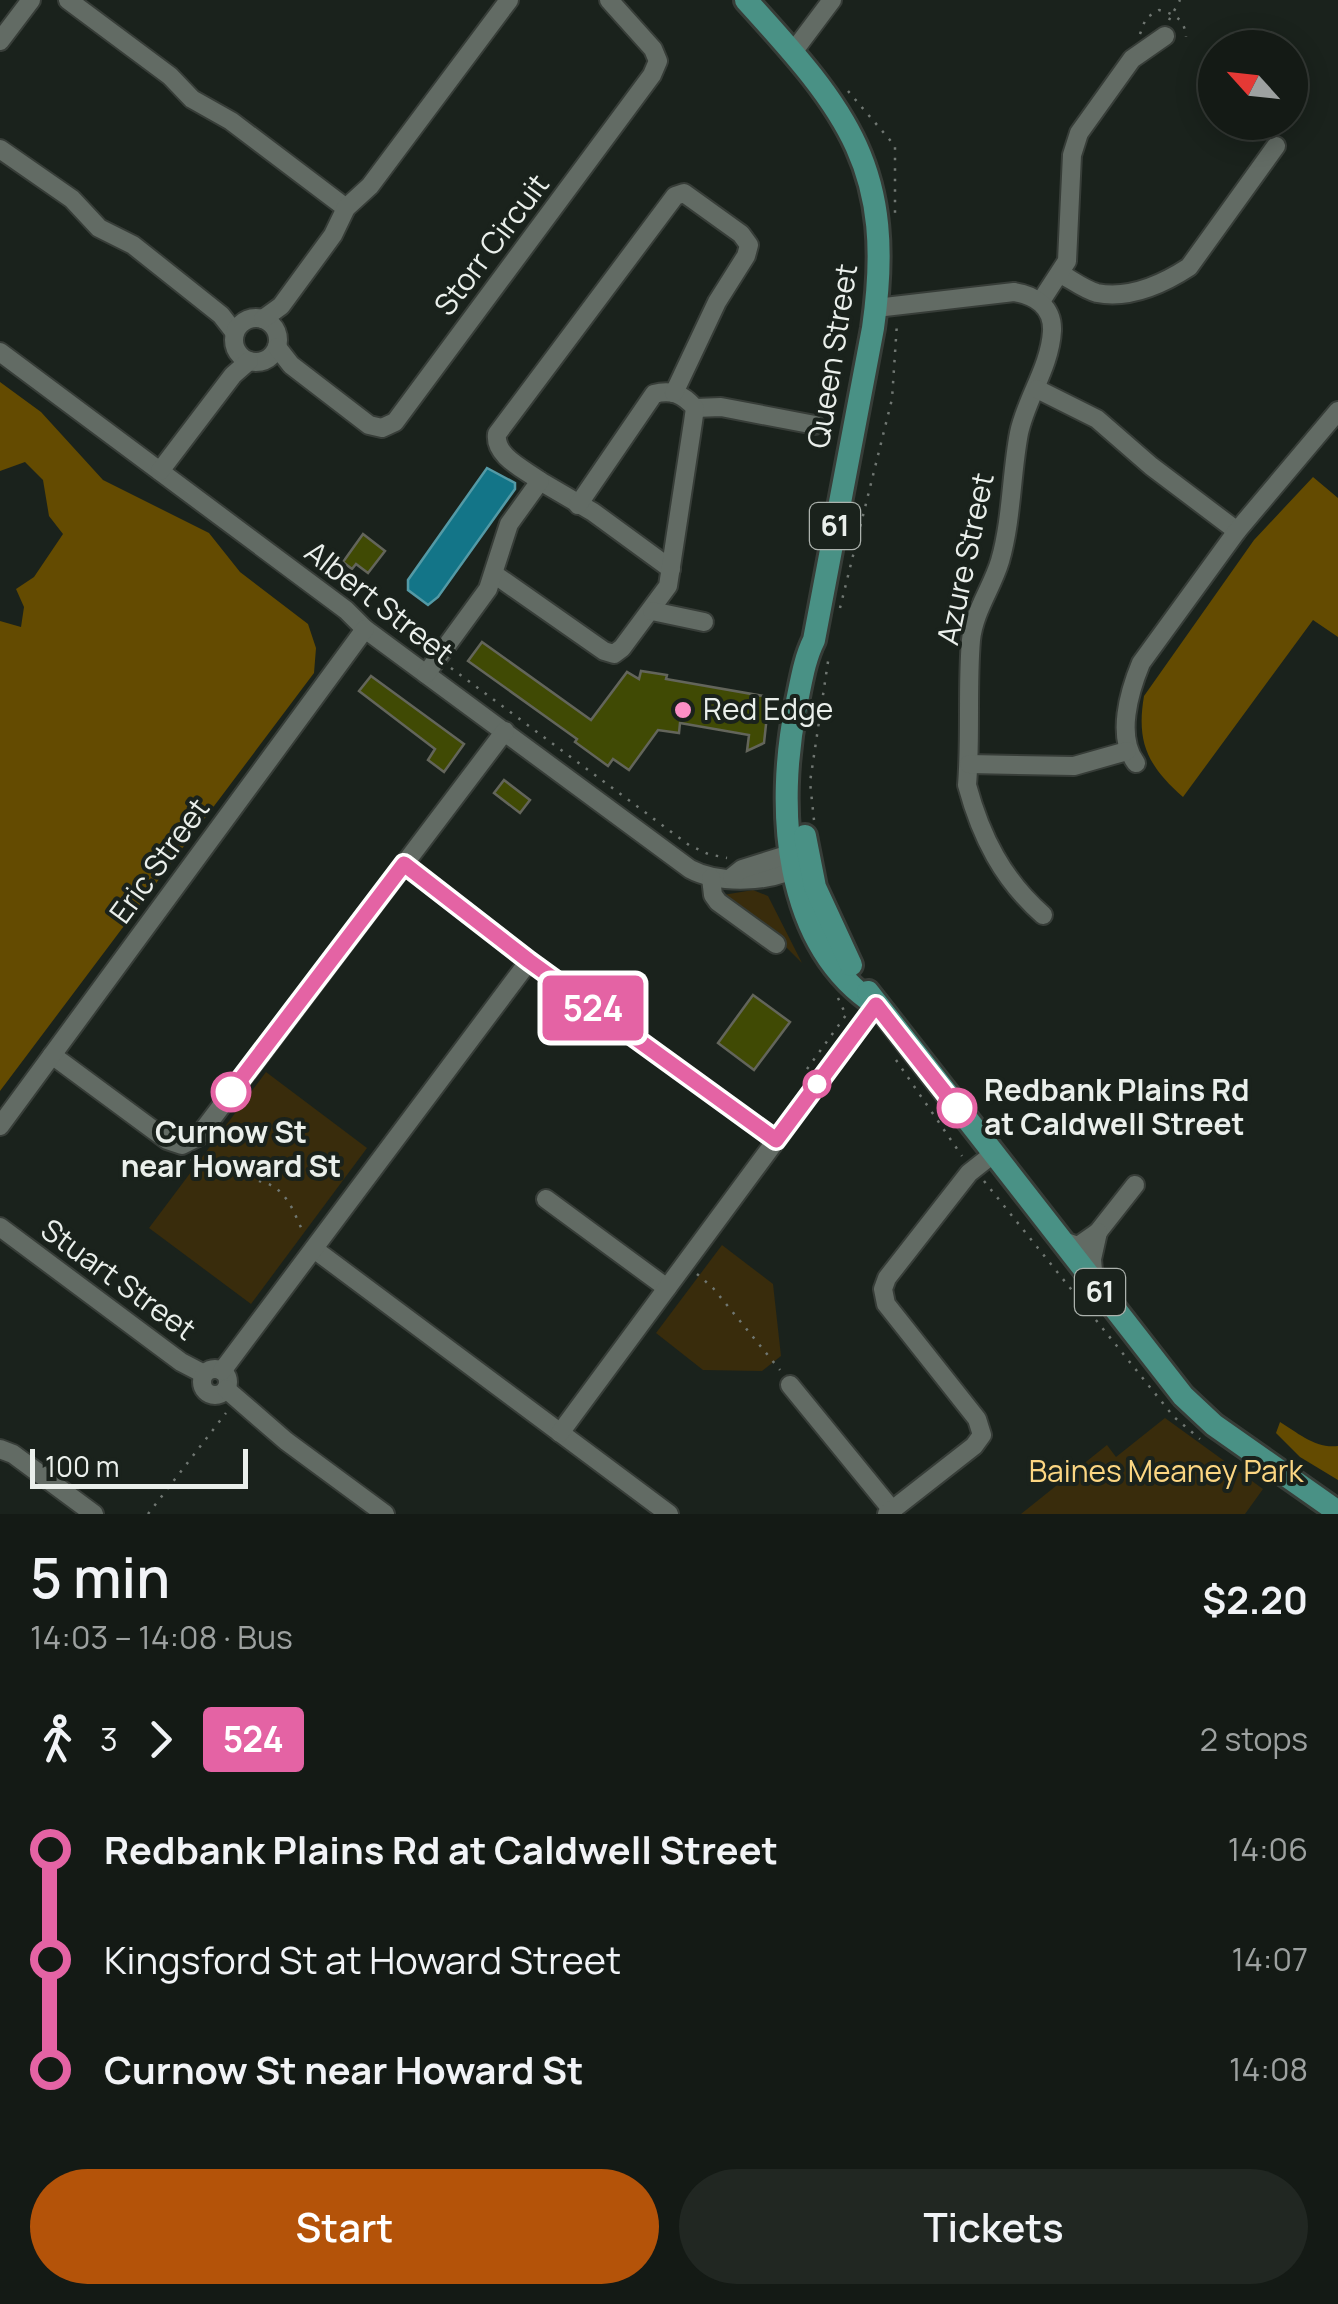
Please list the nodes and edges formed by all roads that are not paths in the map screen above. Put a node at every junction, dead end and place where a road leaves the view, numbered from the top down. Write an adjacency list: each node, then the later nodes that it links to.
1 (30, 0): 8 (street)
2 (68, 0): 12 (street)
3 (509, 0): 12 (street)
4 (610, 0): 19 (street, Storr Circuit)
5 (746, 0): 9 (main road, Queen Street / 61)
6 (832, 0): 9 (street)
7 (1164, 36): 13 (street)
8 (0, 41)
9 (793, 52): 15 (main road, Queen Street / 61)
10 (1276, 146): 13 (street)
11 (0, 149): 17 (street)
12 (346, 208): 16 (street)
13 (1061, 274): 14 (street)
14 (1041, 302): 15 (street); 20 (street, Azure Street)
15 (887, 307): 37 (main road, Queen Street / 61)
16 (268, 323): 17 (street); 19 (street)
17 (239, 328): 19 (street)
18 (0, 352): 25 (street, Albert Street)
19 (258, 355): 25 (street)
20 (1036, 390): 28 (street); 36 (street, Azure Street)
21 (674, 393): 22 (street); 26 (street); 27 (street)
22 (694, 408): 24 (street); 29 (street)
23 (1338, 411): 28 (street)
24 (815, 425)
25 (160, 471): 33 (street, Albert Street)
26 (540, 480): 27 (street); 30 (street)
27 (578, 504): 29 (street)
28 (1237, 532): 36 (street)
29 (671, 569): 31 (street)
30 (494, 574): 31 (street); 34 (street)
31 (652, 611): 32 (street)
32 (704, 622)
33 (365, 629): 34 (street, Albert Street); 44 (street, Eric Street)
34 (426, 674): 35 (street, Albert Street)
35 (505, 731): 38 (street); 39 (street, Albert Street)
36 (969, 764): 40 (street, Azure Street)
37 (798, 860): 39 (street); 43 (main road, Queen Street / 61)
38 (404, 864): 42 (street); 44 (street)
39 (711, 878): 41 (street)
40 (1044, 916)
41 (776, 944)
42 (529, 961): 46 (street); 53 (street)
43 (876, 1005): 46 (street); 47 (main road, Queen Street / 61)
44 (52, 1055): 45 (street, Eric Street)
45 (0, 1126)
46 (776, 1140): 55 (street)
47 (993, 1154): 52 (main road, 61); 60 (street)
48 (1135, 1185): 51 (street)
49 (546, 1199): 55 (street)
50 (0, 1227): 56 (street, Stuart Street)
51 (1098, 1232): 52 (street); 54 (street)
52 (1059, 1240): 54 (main road, 61)
53 (313, 1252): 56 (street); 58 (street)
54 (1094, 1285): 61 (main road, 61)
55 (667, 1288): 58 (street)
56 (218, 1378): 63 (street, Stuart Street)
57 (790, 1385): 60 (street)
58 (560, 1433): 64 (street)
59 (0, 1450): 62 (street)
60 (890, 1512)
61 (1338, 1512)
62 (94, 1514)
63 (385, 1514)
64 (669, 1514)

